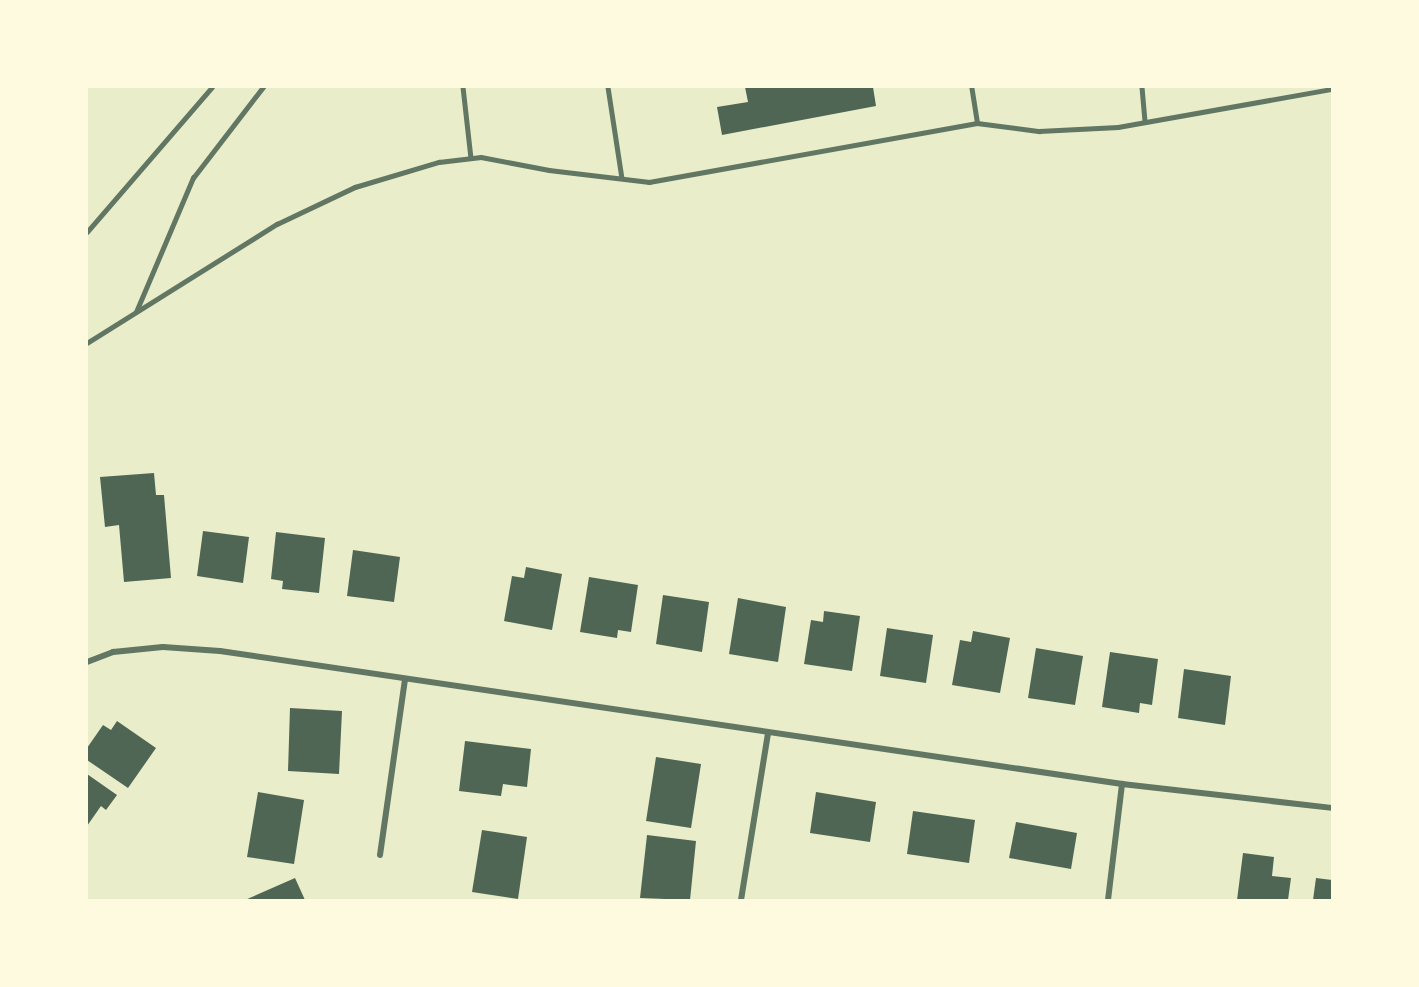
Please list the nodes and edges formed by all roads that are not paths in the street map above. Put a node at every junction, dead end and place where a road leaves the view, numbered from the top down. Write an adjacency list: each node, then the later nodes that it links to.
1 (212, 87): 12 (lane)
2 (263, 87): 13 (lane)
3 (463, 87): 10 (lane)
4 (609, 87): 11 (lane)
5 (971, 87): 9 (lane)
6 (1142, 87): 8 (lane)
7 (1332, 89): 8 (lane)
8 (1145, 122): 9 (lane)
9 (977, 123): 11 (lane)
10 (471, 158): 11 (lane); 13 (lane)
11 (622, 178)
12 (87, 232)
13 (136, 312): 14 (lane)
14 (87, 343)
15 (87, 662): 16 (street)
16 (405, 680): 17 (street); 20 (street)
17 (768, 734): 18 (street); 21 (street)
18 (1122, 784): 19 (street); 22 (street)
19 (1332, 808)
20 (380, 855)
21 (741, 900)
22 (1108, 900)

